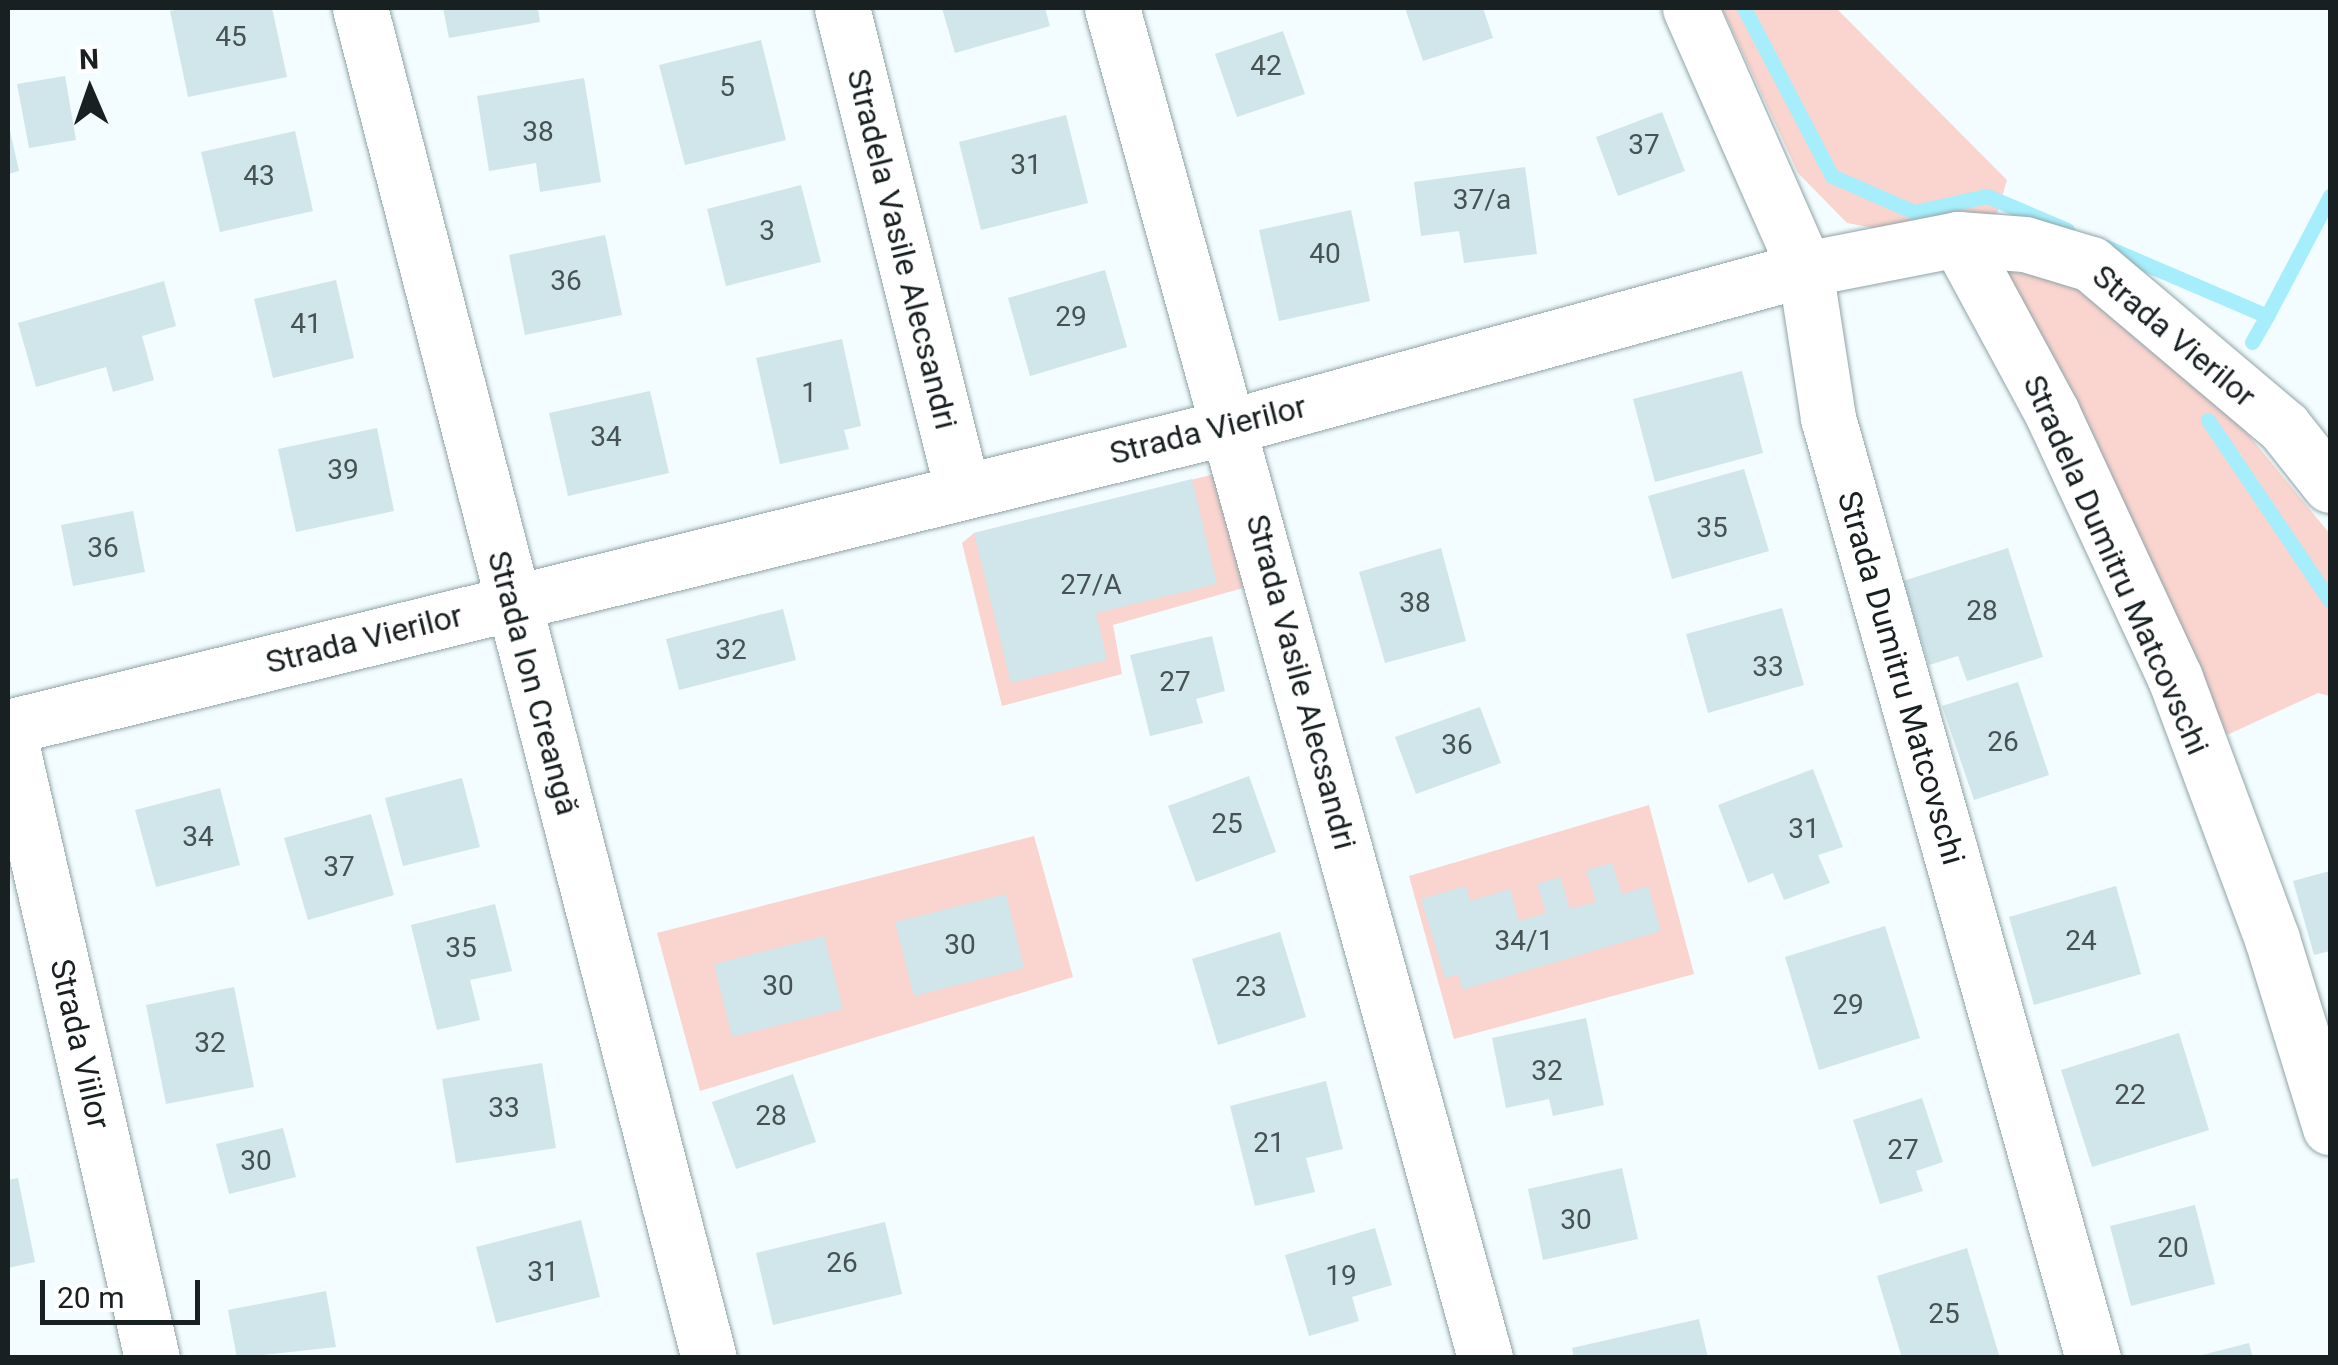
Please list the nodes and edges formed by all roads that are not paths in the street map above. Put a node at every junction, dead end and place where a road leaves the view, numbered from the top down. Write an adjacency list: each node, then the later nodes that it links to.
1 (360, 8): 10 (street, Strada Ion Creangă)
2 (842, 8): 9 (street, Stradela Vasile Alecsandri)
3 (1112, 8): 7 (street, Strada Vasile Alecsandri)
4 (1690, 8): 6 (street, Strada Dumitru Matcovschi)
5 (1958, 239): 6 (street, Strada Vierilor); 8 (street, Strada Vierilor); 12 (street, Stradela Dumitru Matcovschi)
6 (1804, 270): 7 (street, Strada Vierilor); 16 (street, Strada Dumitru Matcovschi)
7 (1228, 427): 9 (street, Strada Vierilor); 15 (street, Strada Vasile Alecsandri)
8 (2330, 485)
9 (962, 490): 10 (street, Strada Vierilor)
10 (511, 603): 11 (street, Strada Vierilor); 14 (street, Strada Ion Creangă)
11 (8, 728): 13 (street, Strada Viilor)
12 (2330, 1127)
13 (152, 1358)
14 (709, 1358)
15 (1485, 1358)
16 (2094, 1358)

